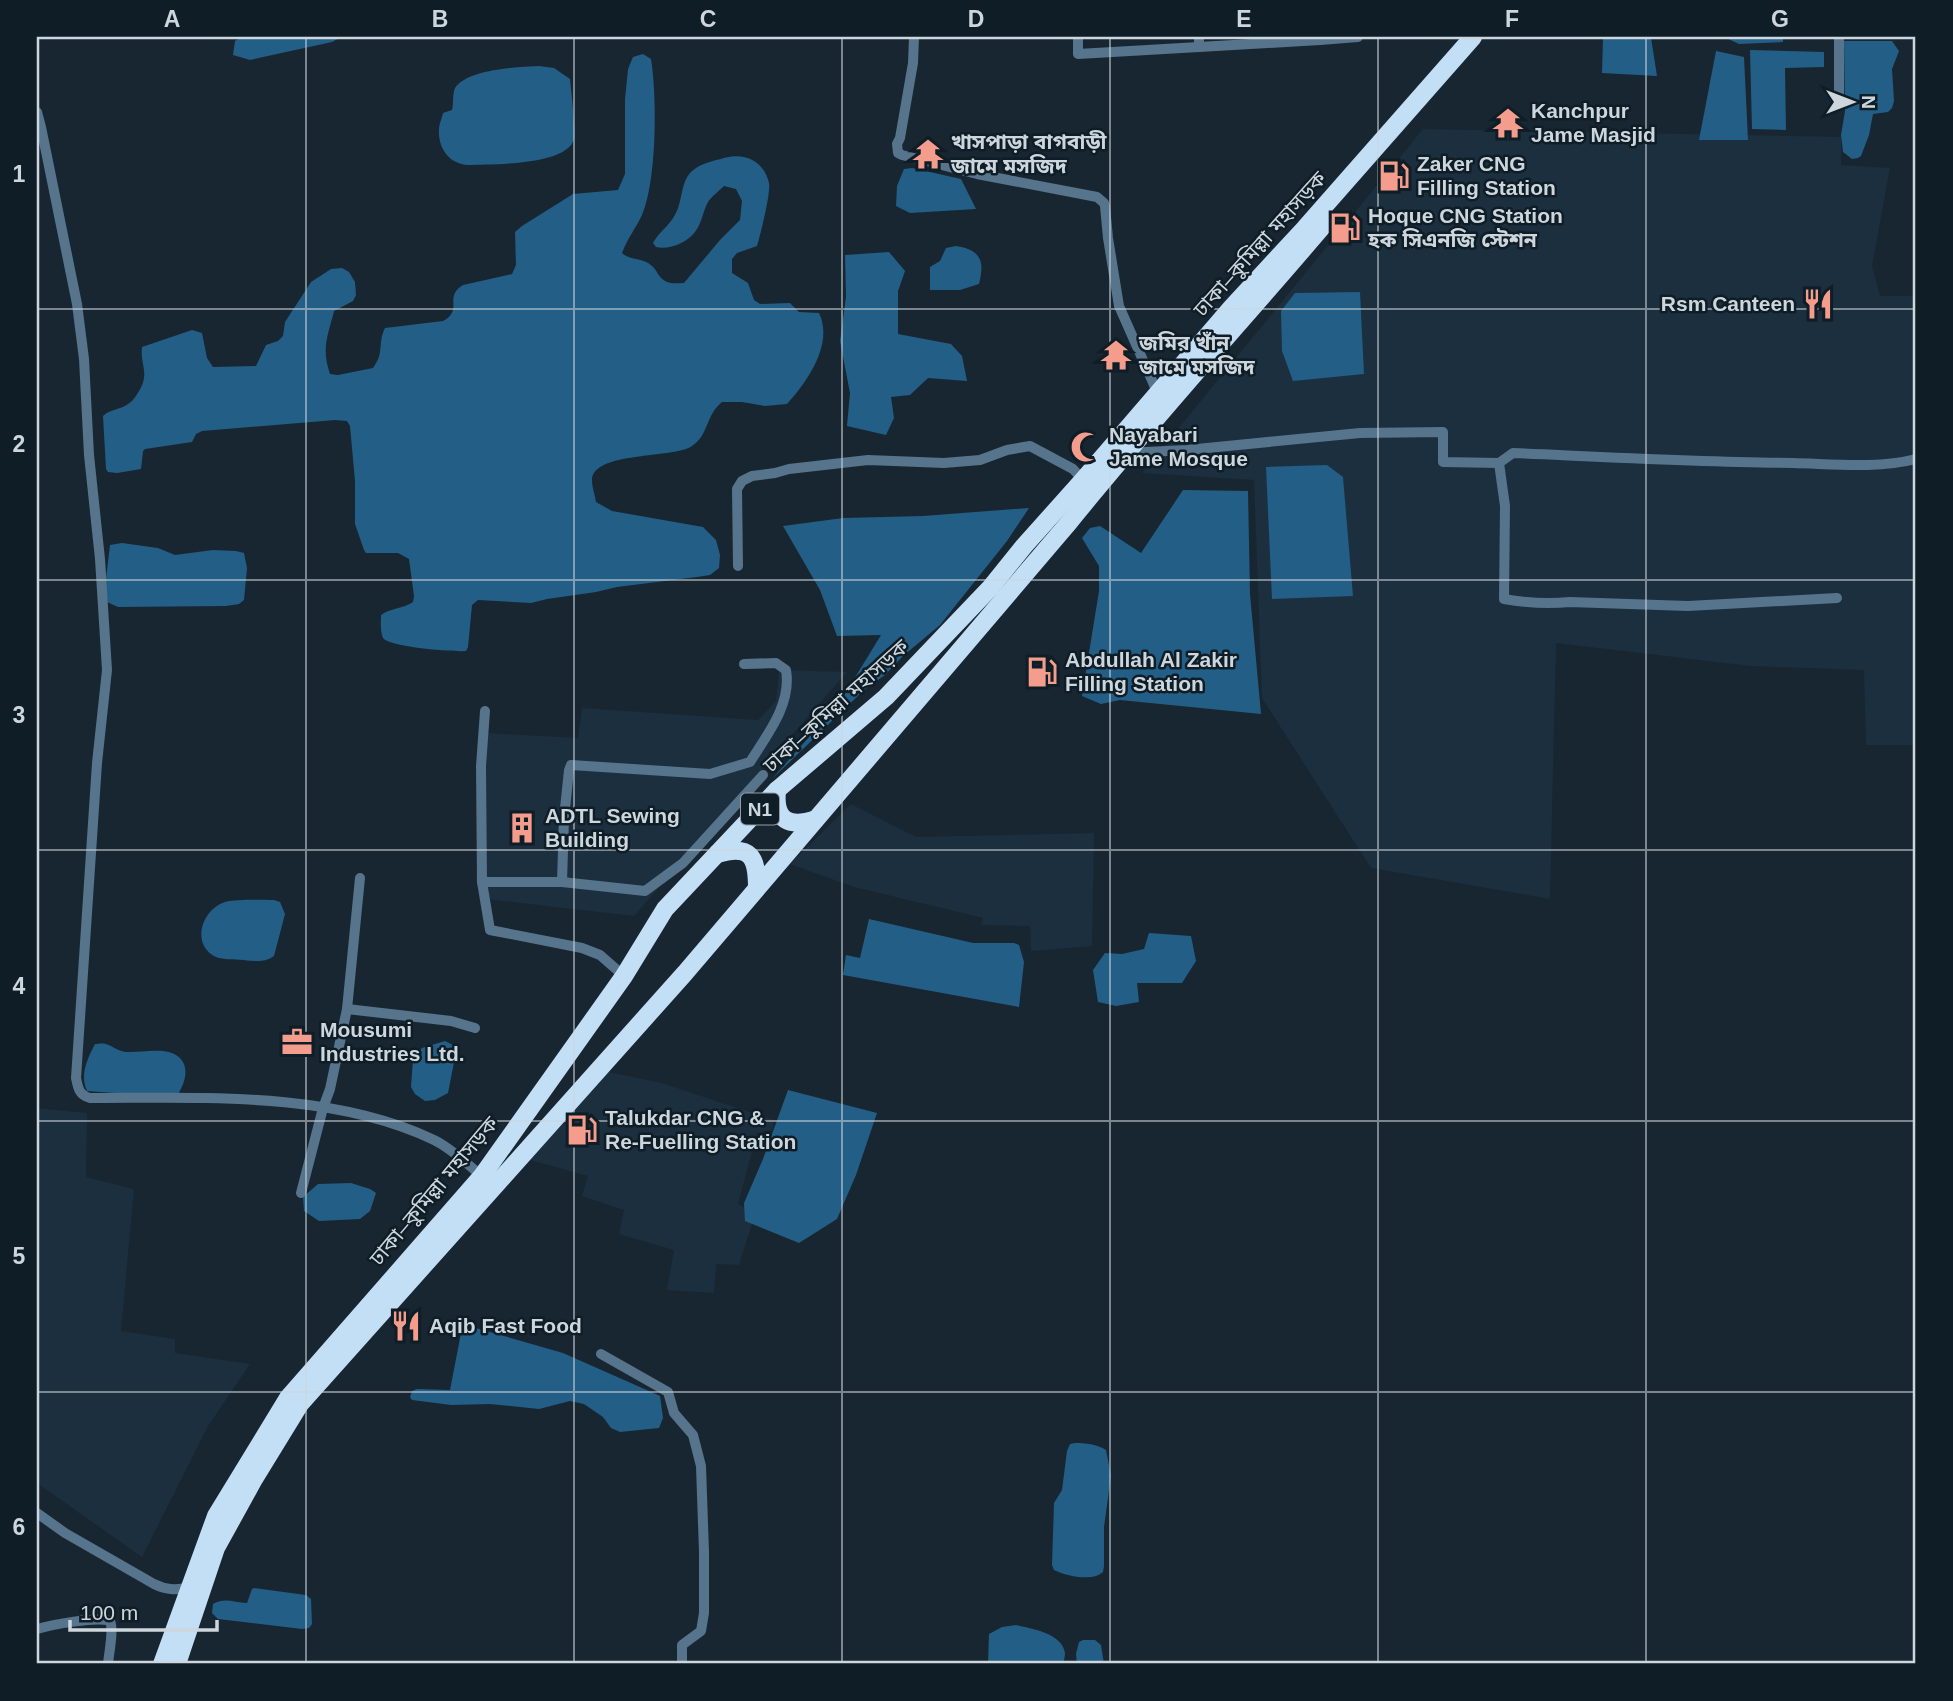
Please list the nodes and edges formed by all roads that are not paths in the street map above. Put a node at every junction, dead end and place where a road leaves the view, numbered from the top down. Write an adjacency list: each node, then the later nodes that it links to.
1 (914, 37): 11 (street)
2 (1078, 37): 8 (street)
3 (1358, 37): 7 (street)
4 (1473, 37): 11 (highway, ঢাকা–কুমিল্লা মহাসড়ক / N1)
5 (1488, 37): 12 (highway, ঢাকা–কুমিল্লা মহাসড়ক / N1)
6 (1839, 37): 9 (street)
7 (1320, 38): 8 (street)
8 (1199, 42)
9 (1839, 97)
10 (37, 112): 31 (street)
11 (1158, 394): 15 (highway, ঢাকা–কুমিল্লা মহাসড়ক / N1)
12 (1125, 453): 14 (street); 22 (highway, ঢাকা–কুমিল্লা মহাসড়ক / N1)
13 (1916, 459): 14 (street)
14 (1499, 463): 17 (street)
15 (1083, 480): 16 (street); 21 (highway, ঢাকা–কুমিল্লা মহাসড়ক / N1)
16 (738, 566)
17 (1838, 598)
18 (744, 664): 26 (street)
19 (485, 711): 25 (street)
20 (763, 775): 26 (street)
21 (777, 790): 22 (highway); 23 (highway, ঢাকা–কুমিল্লা মহাসড়ক / N1)
22 (816, 819): 27 (highway, ঢাকা–কুমিল্লা মহাসড়ক / N1)
23 (717, 854): 27 (highway); 28 (highway, ঢাকা–কুমিল্লা মহাসড়ক / N1)
24 (360, 878): 29 (street)
25 (482, 883): 26 (street); 28 (street)
26 (562, 883)
27 (757, 888): 40 (highway, ঢাকা–কুমিল্লা মহাসড়ক / N1)
28 (624, 976): 32 (highway, ঢাকা–কুমিল্লা মহাসড়ক / N1)
29 (347, 1009): 30 (street); 31 (street)
30 (475, 1028)
31 (323, 1108): 32 (street); 33 (street)
32 (482, 1175): 36 (highway, ঢাকা–কুমিল্লা মহাসড়ক / N1)
33 (301, 1193)
34 (601, 1354): 41 (street)
35 (37, 1513): 36 (street)
36 (188, 1588): 39 (highway, ঢাকা–কুমিল্লা মহাসড়ক / N1)
37 (37, 1629): 38 (street)
38 (108, 1664)
39 (162, 1664)
40 (177, 1664)
41 (682, 1664)

